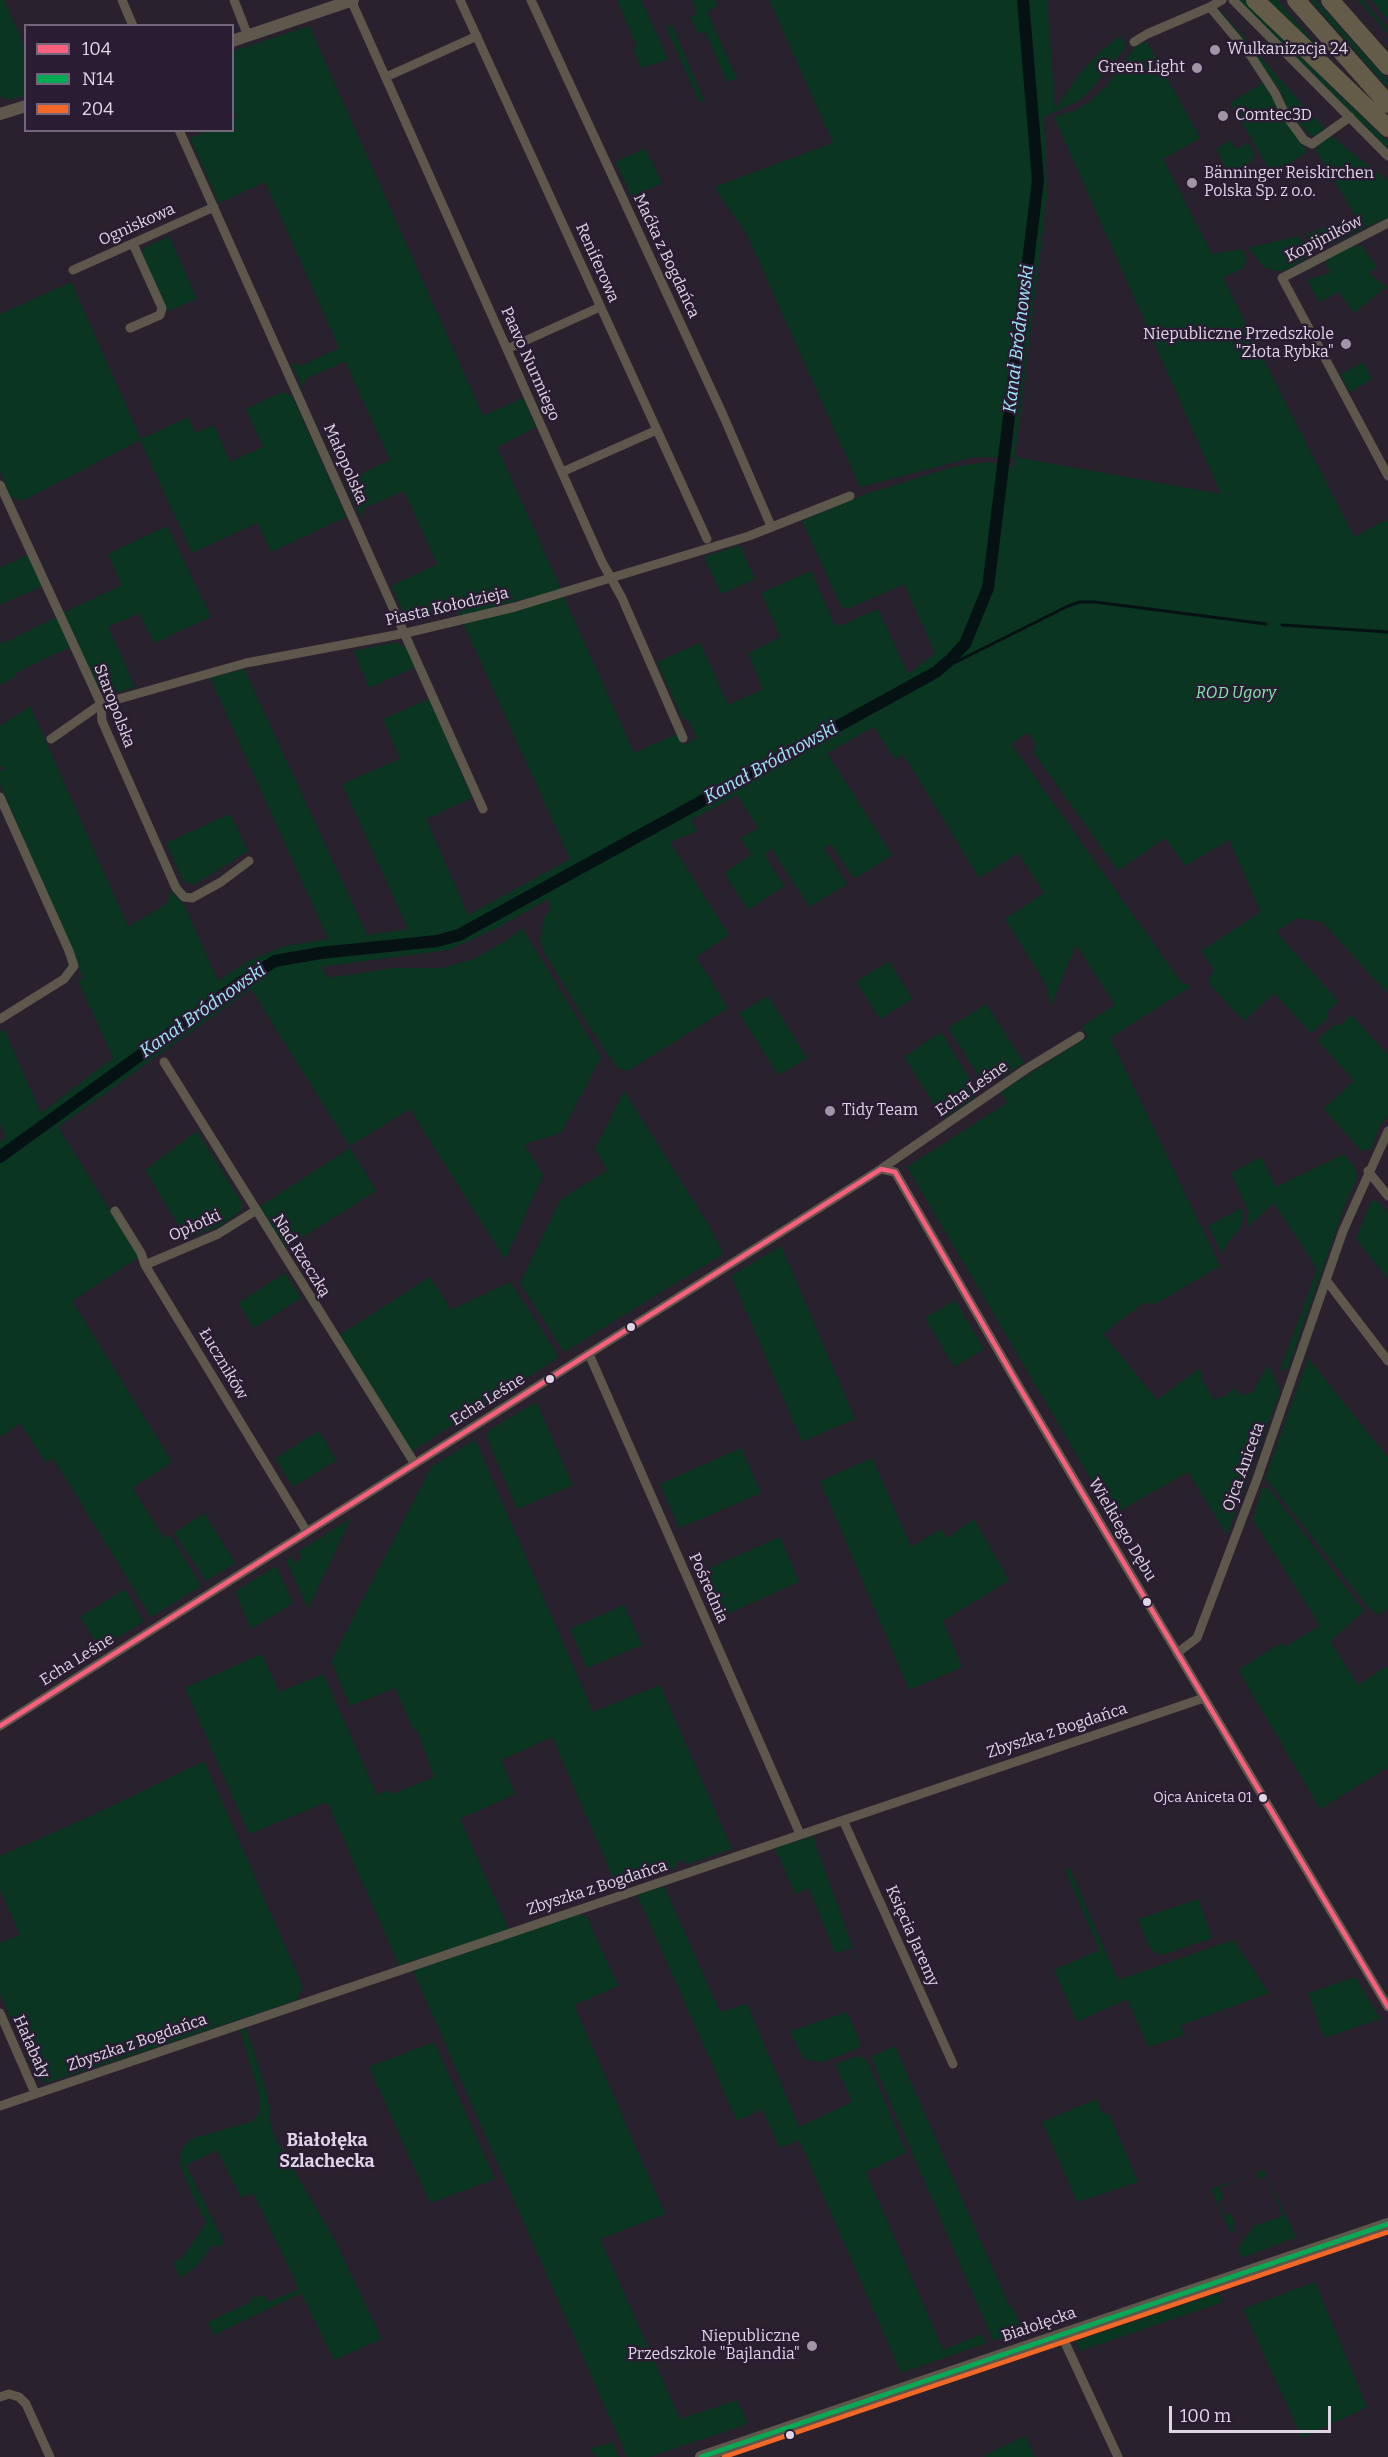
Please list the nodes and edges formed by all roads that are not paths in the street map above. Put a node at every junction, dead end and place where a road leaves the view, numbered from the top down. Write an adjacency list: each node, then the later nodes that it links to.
1 (122, 0): 13 (street)
2 (234, 0): 14 (street)
3 (352, 0): 14 (street); 20 (street, Paavo Nurmiego)
4 (460, 0): 15 (street, Reniferowa)
5 (531, 0): 40 (street, Maćka z Bogdańca)
6 (1222, 0): 12 (street)
7 (1233, 0): 24 (street)
8 (1255, 0): 25 (highway)
9 (1296, 0): 21 (highway)
10 (1330, 0): 19 (highway)
11 (1345, 0): 18 (highway)
12 (1210, 7): 17 (street); 24 (street)
13 (132, 24)
14 (248, 36): 16 (street)
15 (477, 36): 20 (street); 32 (street, Reniferowa)
16 (234, 40)
17 (1134, 42)
18 (1388, 60)
19 (1388, 66)
20 (386, 77): 34 (street, Paavo Nurmiego)
21 (1388, 104)
22 (24, 107): 23 (street)
23 (0, 114)
24 (1350, 117): 27 (street)
25 (1388, 128)
26 (180, 132): 28 (street, Małopolska)
27 (1388, 156)
28 (214, 207): 30 (street, Ogniskowa); 43 (street, Małopolska)
29 (1388, 224): 37 (street, Kopijników)
30 (133, 244): 31 (street, Ogniskowa); 33 (street)
31 (73, 270)
32 (600, 307): 34 (street); 35 (street, Reniferowa)
33 (130, 328)
34 (507, 348): 36 (street, Paavo Nurmiego)
35 (657, 430): 36 (street); 41 (street, Reniferowa)
36 (562, 472): 42 (street, Paavo Nurmiego)
37 (1388, 476)
38 (0, 484): 44 (street, Staropolska)
39 (850, 496): 40 (street, Piasta Kołodzieja)
40 (771, 526): 42 (street, Piasta Kołodzieja)
41 (707, 539)
42 (612, 578): 43 (street, Piasta Kołodzieja); 45 (street, Paavo Nurmiego)
43 (406, 633): 44 (street, Piasta Kołodzieja); 48 (street, Małopolska)
44 (101, 704): 46 (street, Piasta Kołodzieja); 49 (street, Staropolska)
45 (684, 738)
46 (51, 739)
47 (0, 797): 50 (street)
48 (483, 809)
49 (249, 861)
50 (0, 1019)
51 (1080, 1036): 54 (street, Echa Leśne)
52 (164, 1062): 58 (street, Nad Rzeczką)
53 (1388, 1131): 55 (street, Ojca Aniceta)
54 (880, 1169): 61 (street, Echa Leśne); 65 (street, Wielkiego Dębu)
55 (1368, 1171): 56 (street); 60 (street, Ojca Aniceta)
56 (1388, 1196)
57 (115, 1211): 59 (street, Łuczników)
58 (255, 1211): 59 (street, Opłotki); 63 (street, Nad Rzeczką)
59 (145, 1265): 64 (street, Łuczników)
60 (1326, 1280): 62 (street); 65 (street, Ojca Aniceta)
61 (589, 1354): 63 (street, Echa Leśne); 69 (street, Pośrednia)
62 (1388, 1360)
63 (414, 1464): 64 (street, Echa Leśne)
64 (307, 1532): 67 (street, Echa Leśne)
65 (1177, 1653): 66 (street, Wielkiego Dębu)
66 (1204, 1698): 68 (street, Zbyszka z Bogdańca); 70 (street, Wielkiego Dębu)
67 (1, 1723)
68 (843, 1820): 69 (street, Zbyszka z Bogdańca); 72 (street, Księcia Jaremy)
69 (800, 1834): 73 (street, Zbyszka z Bogdańca)
70 (1388, 2007)
71 (0, 2013): 73 (street, Hałabały)
72 (953, 2064)
73 (36, 2093): 74 (street, Zbyszka z Bogdańca)
74 (0, 2106)
75 (1388, 2224): 76 (street, Białołęcka)
76 (1061, 2334): 79 (street, Białołęcka); 80 (street)
77 (4, 2396): 78 (street)
78 (50, 2457)
79 (701, 2457)
80 (1118, 2457)

